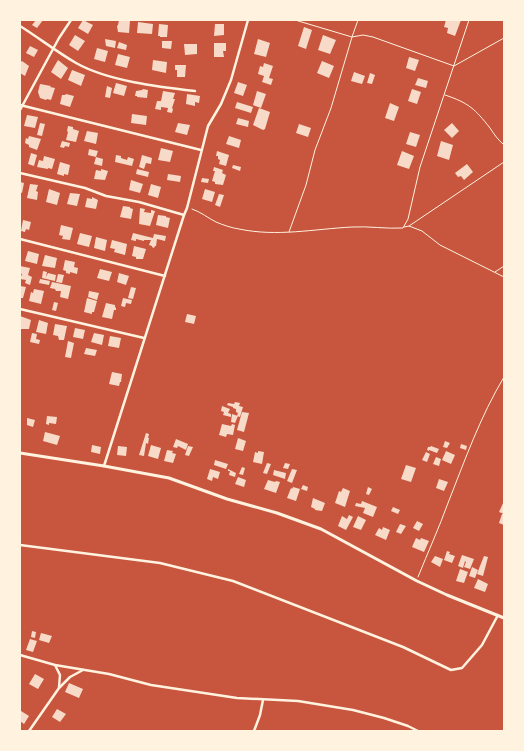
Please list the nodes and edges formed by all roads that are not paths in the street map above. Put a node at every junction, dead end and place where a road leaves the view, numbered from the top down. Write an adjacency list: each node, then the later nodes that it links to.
1 (71, 20): 4 (street)
2 (248, 20): 7 (street)
3 (20, 26): 4 (street)
4 (54, 49): 5 (street); 6 (street)
5 (195, 91)
6 (20, 107): 7 (street)
7 (201, 150): 9 (street)
8 (20, 173): 9 (street)
9 (184, 215): 11 (street)
10 (20, 239): 11 (street)
11 (165, 276): 13 (street)
12 (20, 310): 13 (street)
13 (144, 338): 15 (street)
14 (20, 453): 15 (street)
15 (104, 466): 17 (street)
16 (20, 545): 17 (street)
17 (498, 615): 18 (street)
18 (504, 618)
19 (20, 655): 20 (street)
20 (55, 665): 21 (street); 22 (street)
21 (83, 670): 22 (street); 23 (street)
22 (59, 688): 24 (street)
23 (263, 700): 25 (street); 26 (street)
24 (29, 731)
25 (254, 731)
26 (418, 731)

